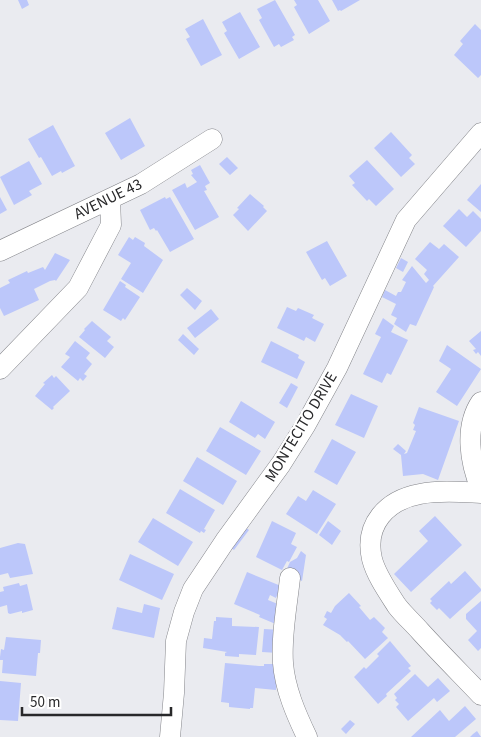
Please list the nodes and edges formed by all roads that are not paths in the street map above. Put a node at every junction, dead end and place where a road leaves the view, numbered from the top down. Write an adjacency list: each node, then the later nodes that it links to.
1 (481, 133): 10 (street, MONTECITO DRIVE)
2 (212, 139): 3 (street, AVENUE 43)
3 (110, 199): 4 (street, AVENUE 43); 5 (street)
4 (0, 251)
5 (0, 369)
6 (481, 402): 7 (street)
7 (481, 491): 9 (street)
8 (290, 578): 11 (street)
9 (481, 695)
10 (170, 737)
11 (307, 737)

